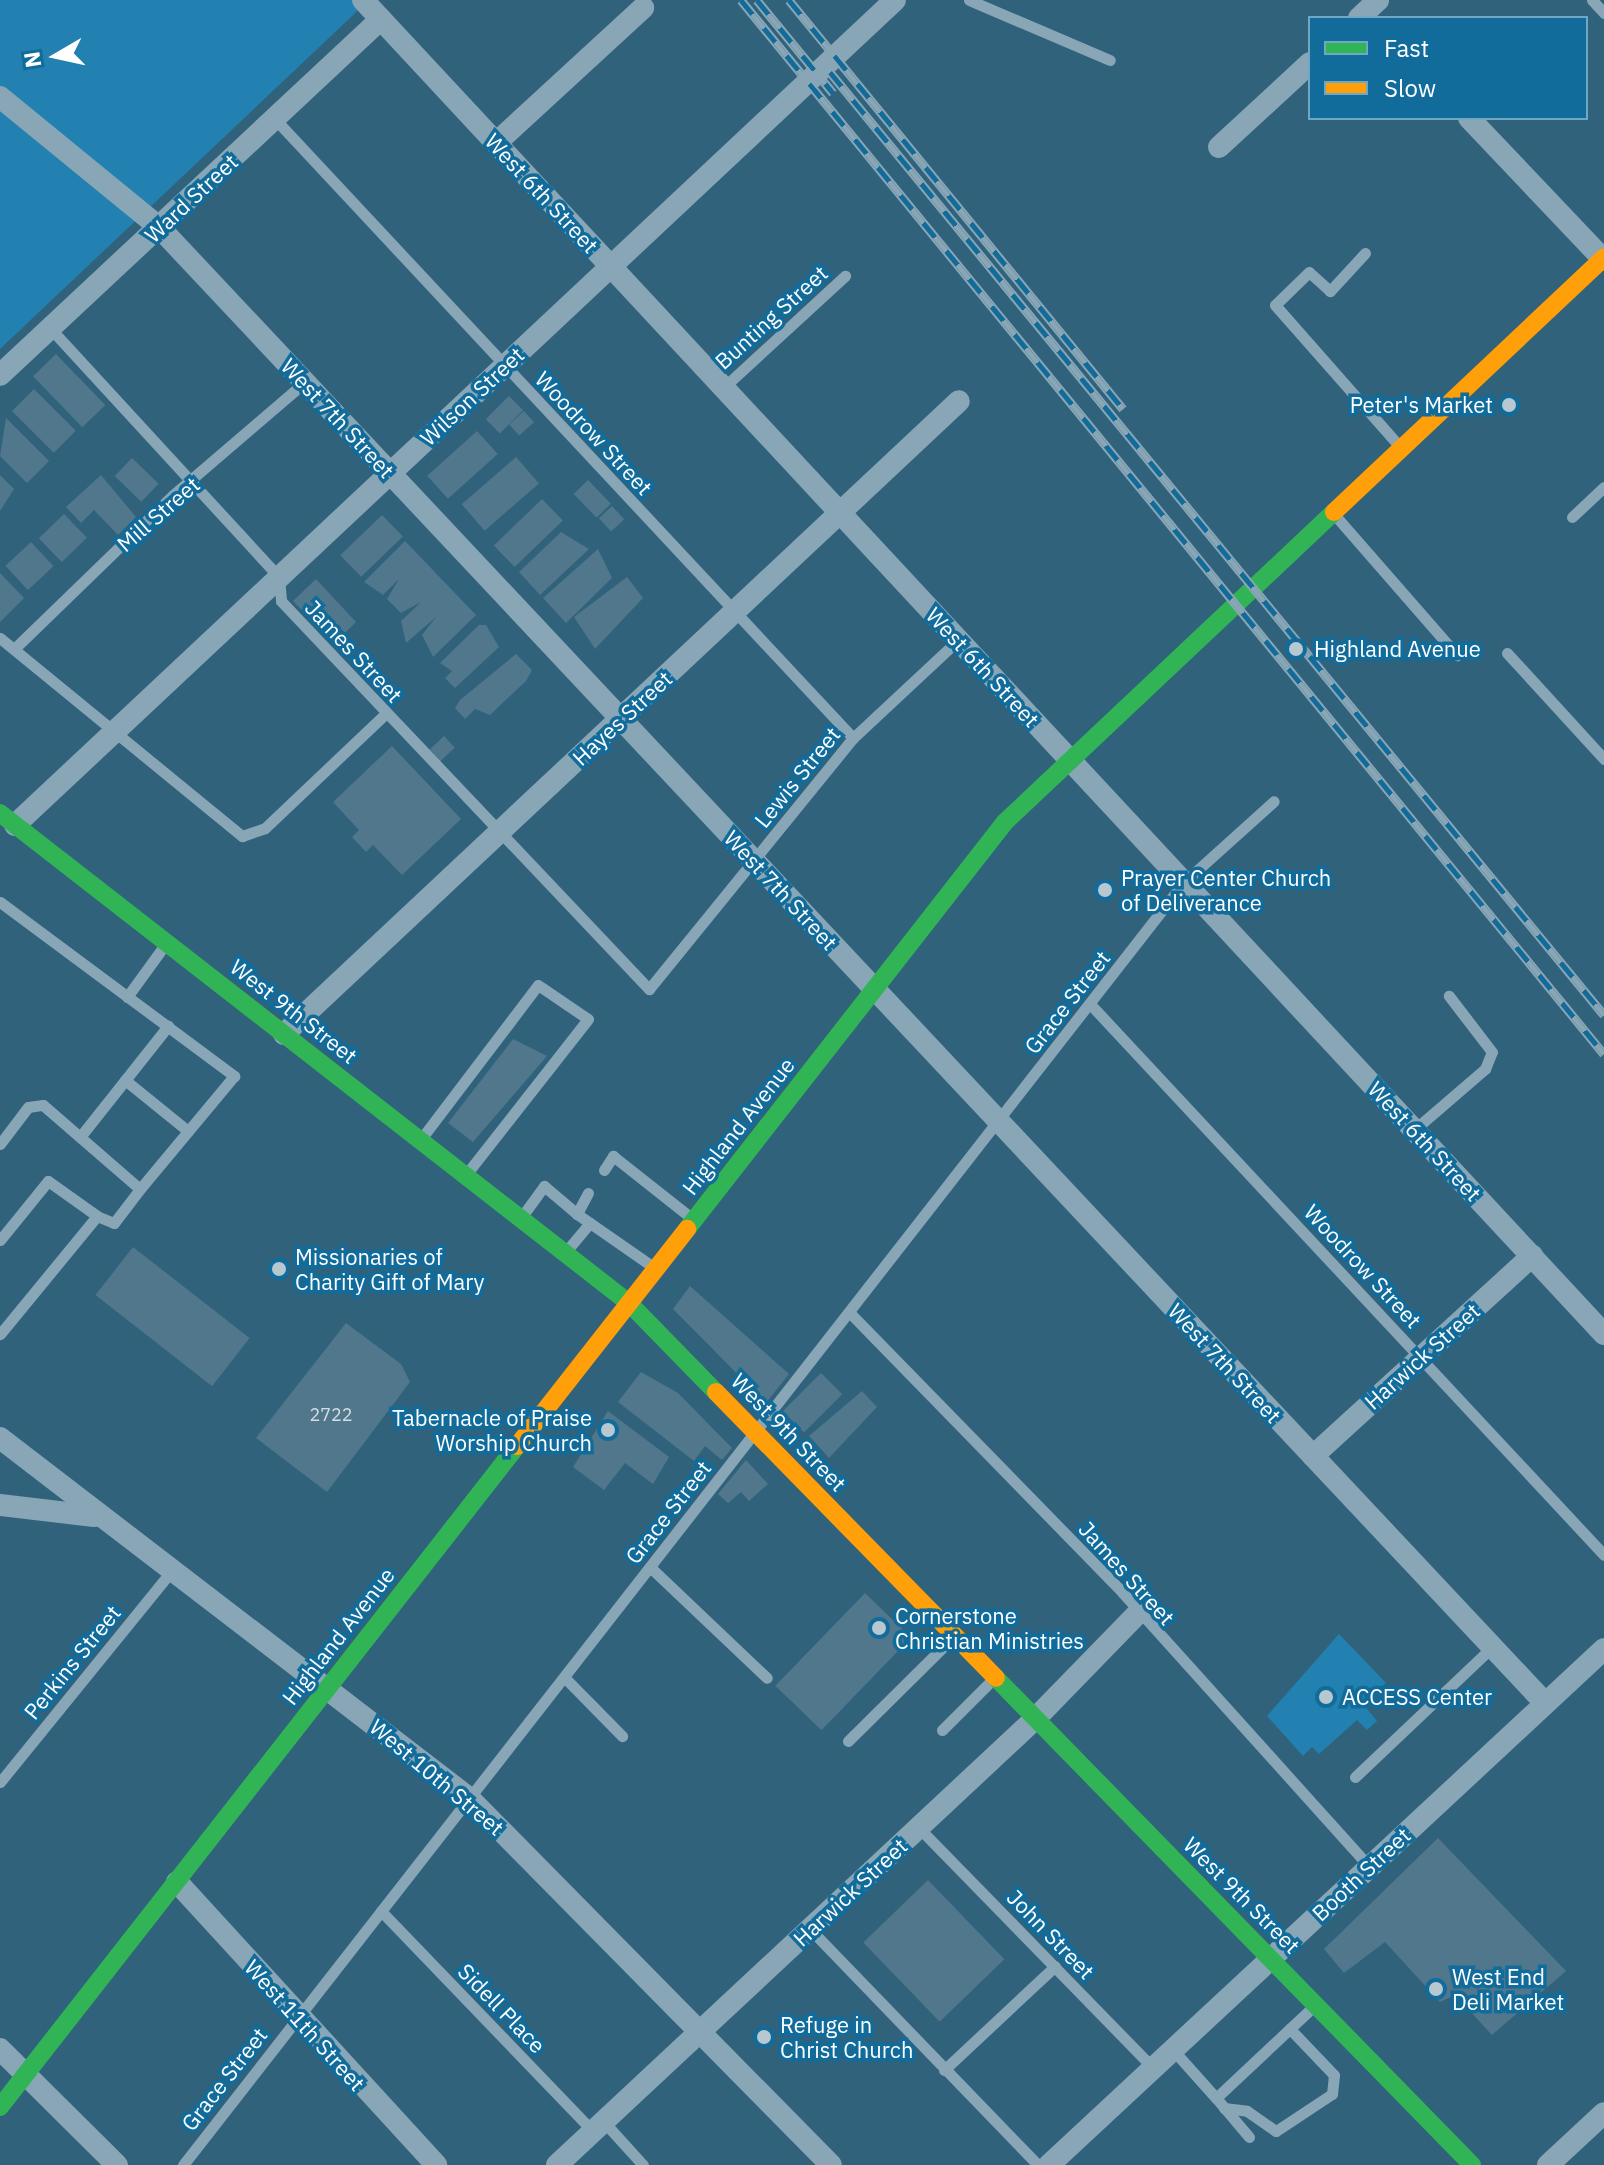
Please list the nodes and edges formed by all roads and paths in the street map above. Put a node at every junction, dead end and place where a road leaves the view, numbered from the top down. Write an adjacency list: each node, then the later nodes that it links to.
1 (363, 0): 7 (street, West 6th Street)
2 (895, 0): 18 (street, Wilson Street)
3 (969, 0): 8 (lane)
4 (1592, 0): 6 (lane)
5 (643, 8): 13 (street)
6 (1604, 13)
7 (381, 19): 11 (street, Ward Street); 13 (street, West 6th Street)
8 (1110, 60)
9 (1308, 65): 14 (street)
10 (0, 97): 15 (street, West 7th Street)
11 (275, 119): 15 (street, Ward Street); 21 (lane, Woodrow Street)
12 (1471, 120): 17 (street)
13 (496, 143): 18 (street, West 6th Street)
14 (1219, 147)
15 (159, 227): 20 (street, Ward Street); 23 (street, West 7th Street)
16 (1365, 253): 26 (lane)
17 (1604, 259): 26 (main road, Highland Avenue)
18 (610, 266): 21 (street, Wilson Street); 24 (street, West 6th Street)
19 (845, 276): 24 (lane, Bunting Street)
20 (50, 328): 22 (street, Ward Street); 28 (lane, James Street)
21 (504, 366): 27 (street, Wilson Street); 34 (lane, Woodrow Street)
22 (0, 375)
23 (305, 382): 27 (street, West 7th Street); 28 (lane, Mill Street)
24 (723, 388): 31 (street, West 6th Street)
25 (959, 401): 31 (street, Hayes Street)
26 (1401, 448): 30 (main road, Highland Avenue)
27 (390, 473): 33 (street, Wilson Street); 41 (street, West 7th Street)
28 (194, 483): 33 (lane, James Street); 37 (lane, Mill Street)
29 (1604, 487): 32 (lane)
30 (1333, 513): 39 (lane); 45 (main road, Highland Avenue)
31 (842, 516): 34 (street, Hayes Street); 36 (street, West 6th Street)
32 (1572, 517)
33 (279, 577): 40 (lane, James Street); 42 (street, Wilson Street)
34 (734, 611): 41 (street, Hayes Street); 43 (lane, Woodrow Street)
35 (0, 638): 37 (lane)
36 (958, 640): 43 (lane, Lewis Street); 45 (street, West 6th Street)
37 (14, 649): 42 (lane)
38 (1507, 653): 44 (lane)
39 (1457, 655)
40 (385, 714): 42 (lane); 48 (lane, James Street)
41 (621, 719): 48 (street, Hayes Street); 49 (street, West 7th Street)
42 (114, 733): 47 (street, Wilson Street)
43 (853, 738): 49 (lane, Lewis Street)
44 (1604, 759)
45 (1070, 760): 50 (street, West 6th Street); 54 (main road, Highland Avenue)
46 (1274, 801): 50 (lane, Grace Street)
47 (8, 819): 52 (main road, West 9th Street)
48 (499, 834): 53 (lane, James Street); 59 (street, Hayes Street)
49 (754, 861): 53 (lane, Lewis Street); 54 (street, West 7th Street)
50 (1183, 883): 57 (lane, Grace Street); 62 (street, West 6th Street)
51 (0, 902): 56 (lane)
52 (166, 943): 56 (lane); 59 (main road, West 9th Street)
53 (649, 989)
54 (875, 990): 61 (street, West 7th Street); 74 (main road, Highland Avenue)
55 (1449, 996): 62 (lane)
56 (127, 997): 58 (lane)
57 (1091, 1005): 61 (lane, Grace Street); 84 (lane, Woodrow Street)
58 (168, 1026): 60 (lane); 63 (lane)
59 (284, 1034): 65 (main road, West 9th Street)
60 (125, 1080): 63 (lane); 64 (lane)
61 (999, 1122): 81 (lane, Grace Street); 87 (street, West 7th Street)
62 (1414, 1130): 78 (street, West 6th Street)
63 (188, 1131): 69 (lane)
64 (80, 1137): 66 (lane); 69 (lane)
65 (420, 1140): 68 (main road, West 9th Street); 68 (lane)
66 (0, 1144)
67 (604, 1170): 74 (lane)
68 (466, 1175): 73 (main road, West 9th Street)
69 (140, 1189): 72 (lane)
70 (588, 1193): 71 (lane)
71 (577, 1214): 73 (lane); 75 (lane)
72 (97, 1216): 76 (lane); 82 (lane)
73 (521, 1219): 77 (main road, West 9th Street)
74 (695, 1221): 79 (main road, Highland Avenue)
75 (590, 1223): 77 (lane); 79 (lane)
76 (0, 1240)
77 (564, 1253): 80 (main road, West 9th Street)
78 (1532, 1256): 83 (street, West 6th Street); 84 (street, Harwick Street)
79 (657, 1269): 80 (main road, Highland Avenue)
80 (629, 1303): 85 (main road, West 9th Street); 100 (main road, Highland Avenue)
81 (850, 1313): 85 (lane, Grace Street); 93 (lane, James Street)
82 (0, 1334)
83 (1604, 1334)
84 (1421, 1357): 87 (street, Harwick Street); 90 (lane, Woodrow Street)
85 (756, 1433): 92 (lane, Grace Street); 94 (main road, West 9th Street)
86 (0, 1438): 89 (street, West 10th Street)
87 (1313, 1456): 95 (street, West 7th Street)
88 (0, 1505): 89 (street)
89 (95, 1516): 91 (street, West 10th Street)
90 (1604, 1555)
91 (175, 1567): 100 (street, West 10th Street); 107 (lane, Perkins Street)
92 (650, 1567): 97 (lane, Grace Street); 99 (lane)
93 (1137, 1614): 102 (street, Harwick Street); 110 (lane, James Street)
94 (954, 1636): 98 (main road, West 9th Street); 105 (lane)
95 (1492, 1647): 101 (street, West 7th Street); 106 (lane)
96 (1604, 1649): 101 (street, Booth Street)
97 (564, 1677): 104 (lane); 108 (lane, Grace Street)
98 (995, 1677): 102 (main road, West 9th Street); 103 (lane)
99 (767, 1678)
100 (330, 1687): 108 (street, West 10th Street); 111 (main road, Highland Avenue)
101 (1545, 1703): 110 (street, Booth Street)
102 (1035, 1719): 109 (street, Harwick Street); 114 (main road, West 9th Street)
103 (942, 1730)
104 (622, 1736)
105 (848, 1741)
106 (1355, 1777)
107 (0, 1782)
108 (469, 1798): 112 (lane, Grace Street); 119 (street, West 10th Street)
109 (918, 1827): 113 (street, Harwick Street); 115 (lane, John Street)
110 (1369, 1866): 114 (street, Booth Street)
111 (177, 1882): 117 (street, West 11th Street); 124 (main road, Highland Avenue)
112 (381, 1911): 117 (lane, Grace Street); 128 (lane, Sidell Place)
113 (810, 1929): 119 (street, Harwick Street); 122 (lane)
114 (1271, 1958): 116 (main road, West 9th Street); 121 (street, Booth Street)
115 (1055, 1966): 122 (lane); 123 (lane, John Street)
116 (1317, 2004): 118 (lane); 138 (main road, West 9th Street)
117 (297, 2018): 131 (lane, Grace Street); 132 (street, West 11th Street)
118 (1290, 2029): 125 (lane); 125 (lane)
119 (702, 2031): 128 (street, Harwick Street); 135 (street, West 10th Street)
120 (0, 2049): 124 (street)
121 (1174, 2051): 123 (street, Booth Street); 125 (lane)
122 (944, 2070): 136 (lane)
123 (1155, 2070): 137 (street, Booth Street)
124 (26, 2073): 126 (main road, Highland Avenue); 130 (street)
125 (1220, 2103): 129 (lane)
126 (0, 2107)
127 (1604, 2113): 139 (street)
128 (599, 2127): 133 (street, Harwick Street); 134 (lane, Sidell Place)
129 (1249, 2137)
130 (117, 2165)
131 (183, 2165)
132 (436, 2165)
133 (557, 2165)
134 (643, 2165)
135 (831, 2165)
136 (1038, 2165)
137 (1049, 2165)
138 (1472, 2165)
139 (1548, 2165)

